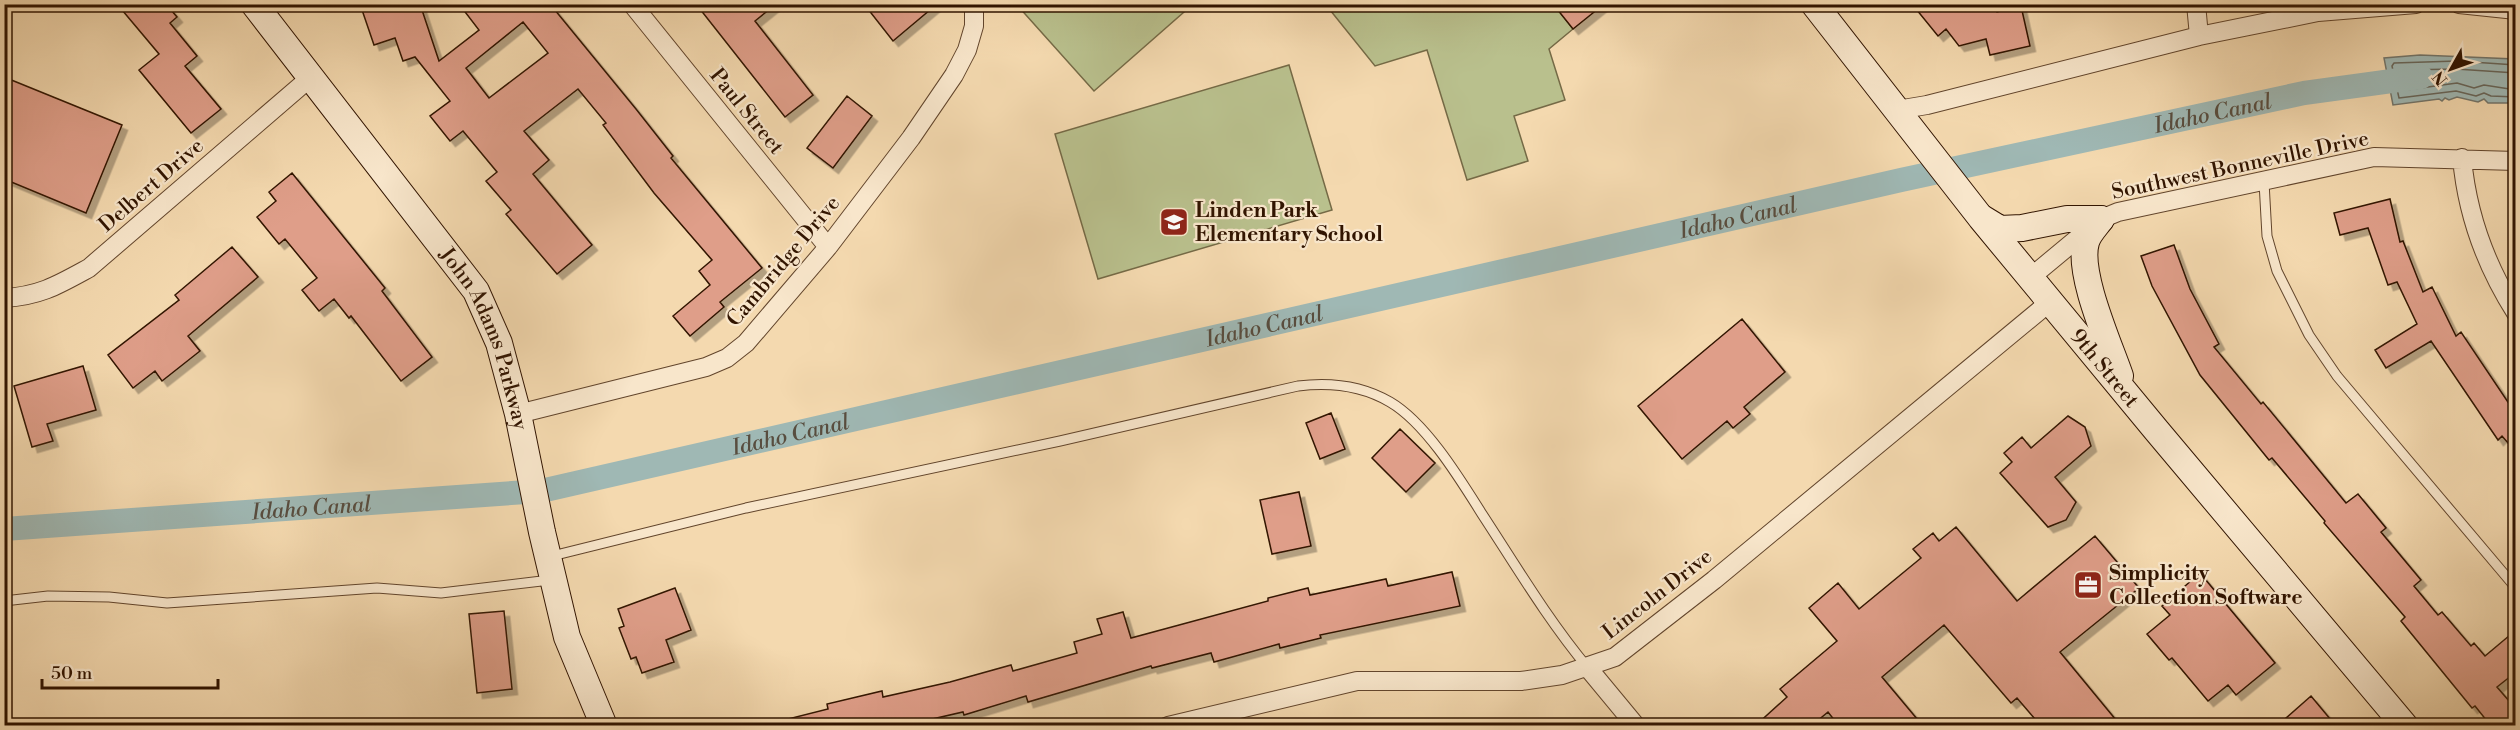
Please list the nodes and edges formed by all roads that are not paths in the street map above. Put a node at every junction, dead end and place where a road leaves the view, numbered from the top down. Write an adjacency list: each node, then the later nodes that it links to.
1 (254, 4): 11 (street, John Adams Parkway)
2 (632, 4): 18 (street, Paul Street)
3 (974, 4): 18 (street, Cambridge Drive)
4 (1814, 4): 12 (street, 9th Street)
5 (2196, 4): 10 (street)
6 (2416, 4): 10 (street)
7 (2459, 4): 8 (street)
8 (2490, 5): 9 (street)
9 (2516, 10)
10 (2199, 36): 12 (street)
11 (311, 77): 20 (street, Delbert Drive); 24 (street, John Adams Parkway)
12 (1897, 110): 16 (street, 9th Street)
13 (2462, 158): 14 (street, Southwest Bonneville Drive); 15 (street, Southwest Bonneville Drive); 22 (street)
14 (2516, 161)
15 (2264, 182): 17 (street, Southwest Bonneville Drive); 26 (lane)
16 (1981, 218): 17 (street); 19 (street, 9th Street)
17 (2101, 219): 19 (street, Southwest Bonneville Drive); 23 (street)
18 (828, 247): 24 (street, Cambridge Drive)
19 (2031, 277): 21 (street, 9th Street)
20 (4, 298)
21 (2051, 301): 23 (street, 9th Street); 28 (street, Lincoln Drive)
22 (2516, 313)
23 (2125, 391): 32 (street, 9th Street)
24 (518, 414): 25 (street, John Adams Parkway)
25 (550, 569): 27 (lane); 28 (lane); 29 (street, John Adams Parkway)
26 (2516, 588)
27 (4, 601)
28 (1587, 668): 30 (street, Lincoln Drive); 31 (street)
29 (603, 726)
30 (1168, 726)
31 (1636, 726)
32 (2405, 726)

